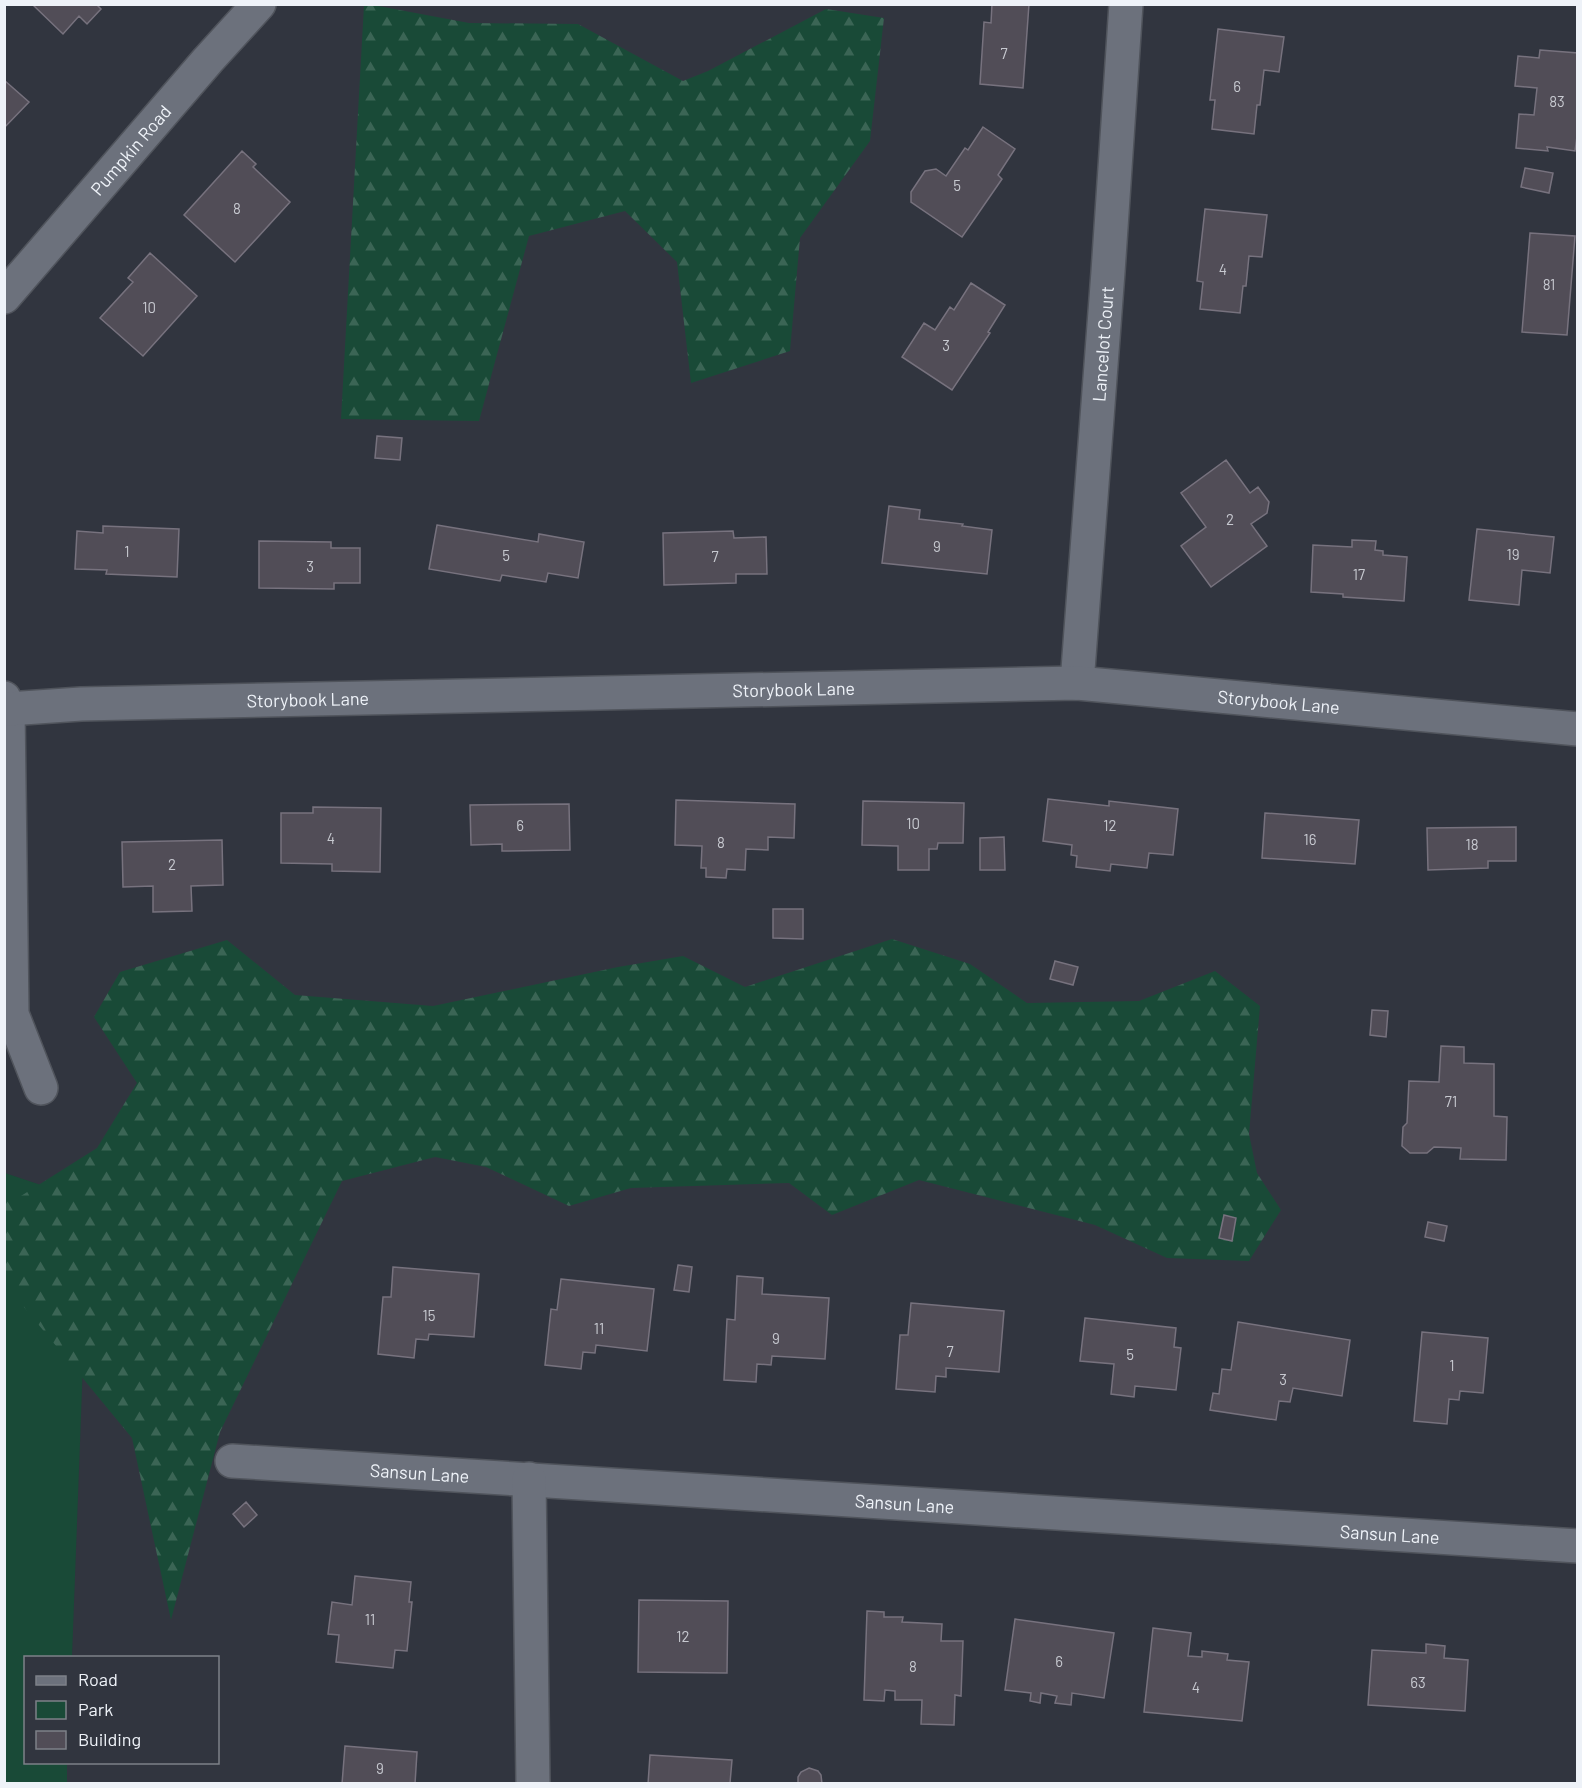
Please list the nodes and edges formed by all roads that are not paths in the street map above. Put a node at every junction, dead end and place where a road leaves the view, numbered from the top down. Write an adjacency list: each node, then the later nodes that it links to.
1 (259, 4): 3 (street, Pumpkin Road)
2 (1126, 4): 4 (street, Lancelot Court)
3 (4, 297)
4 (1077, 683): 5 (street, Storybook Lane); 6 (street, Storybook Lane)
5 (6, 704): 7 (street)
6 (1578, 729)
7 (41, 1088)
8 (232, 1461): 9 (street, Sansun Lane)
9 (529, 1479): 10 (street, Sansun Lane); 11 (street)
10 (1578, 1546)
11 (533, 1784)

